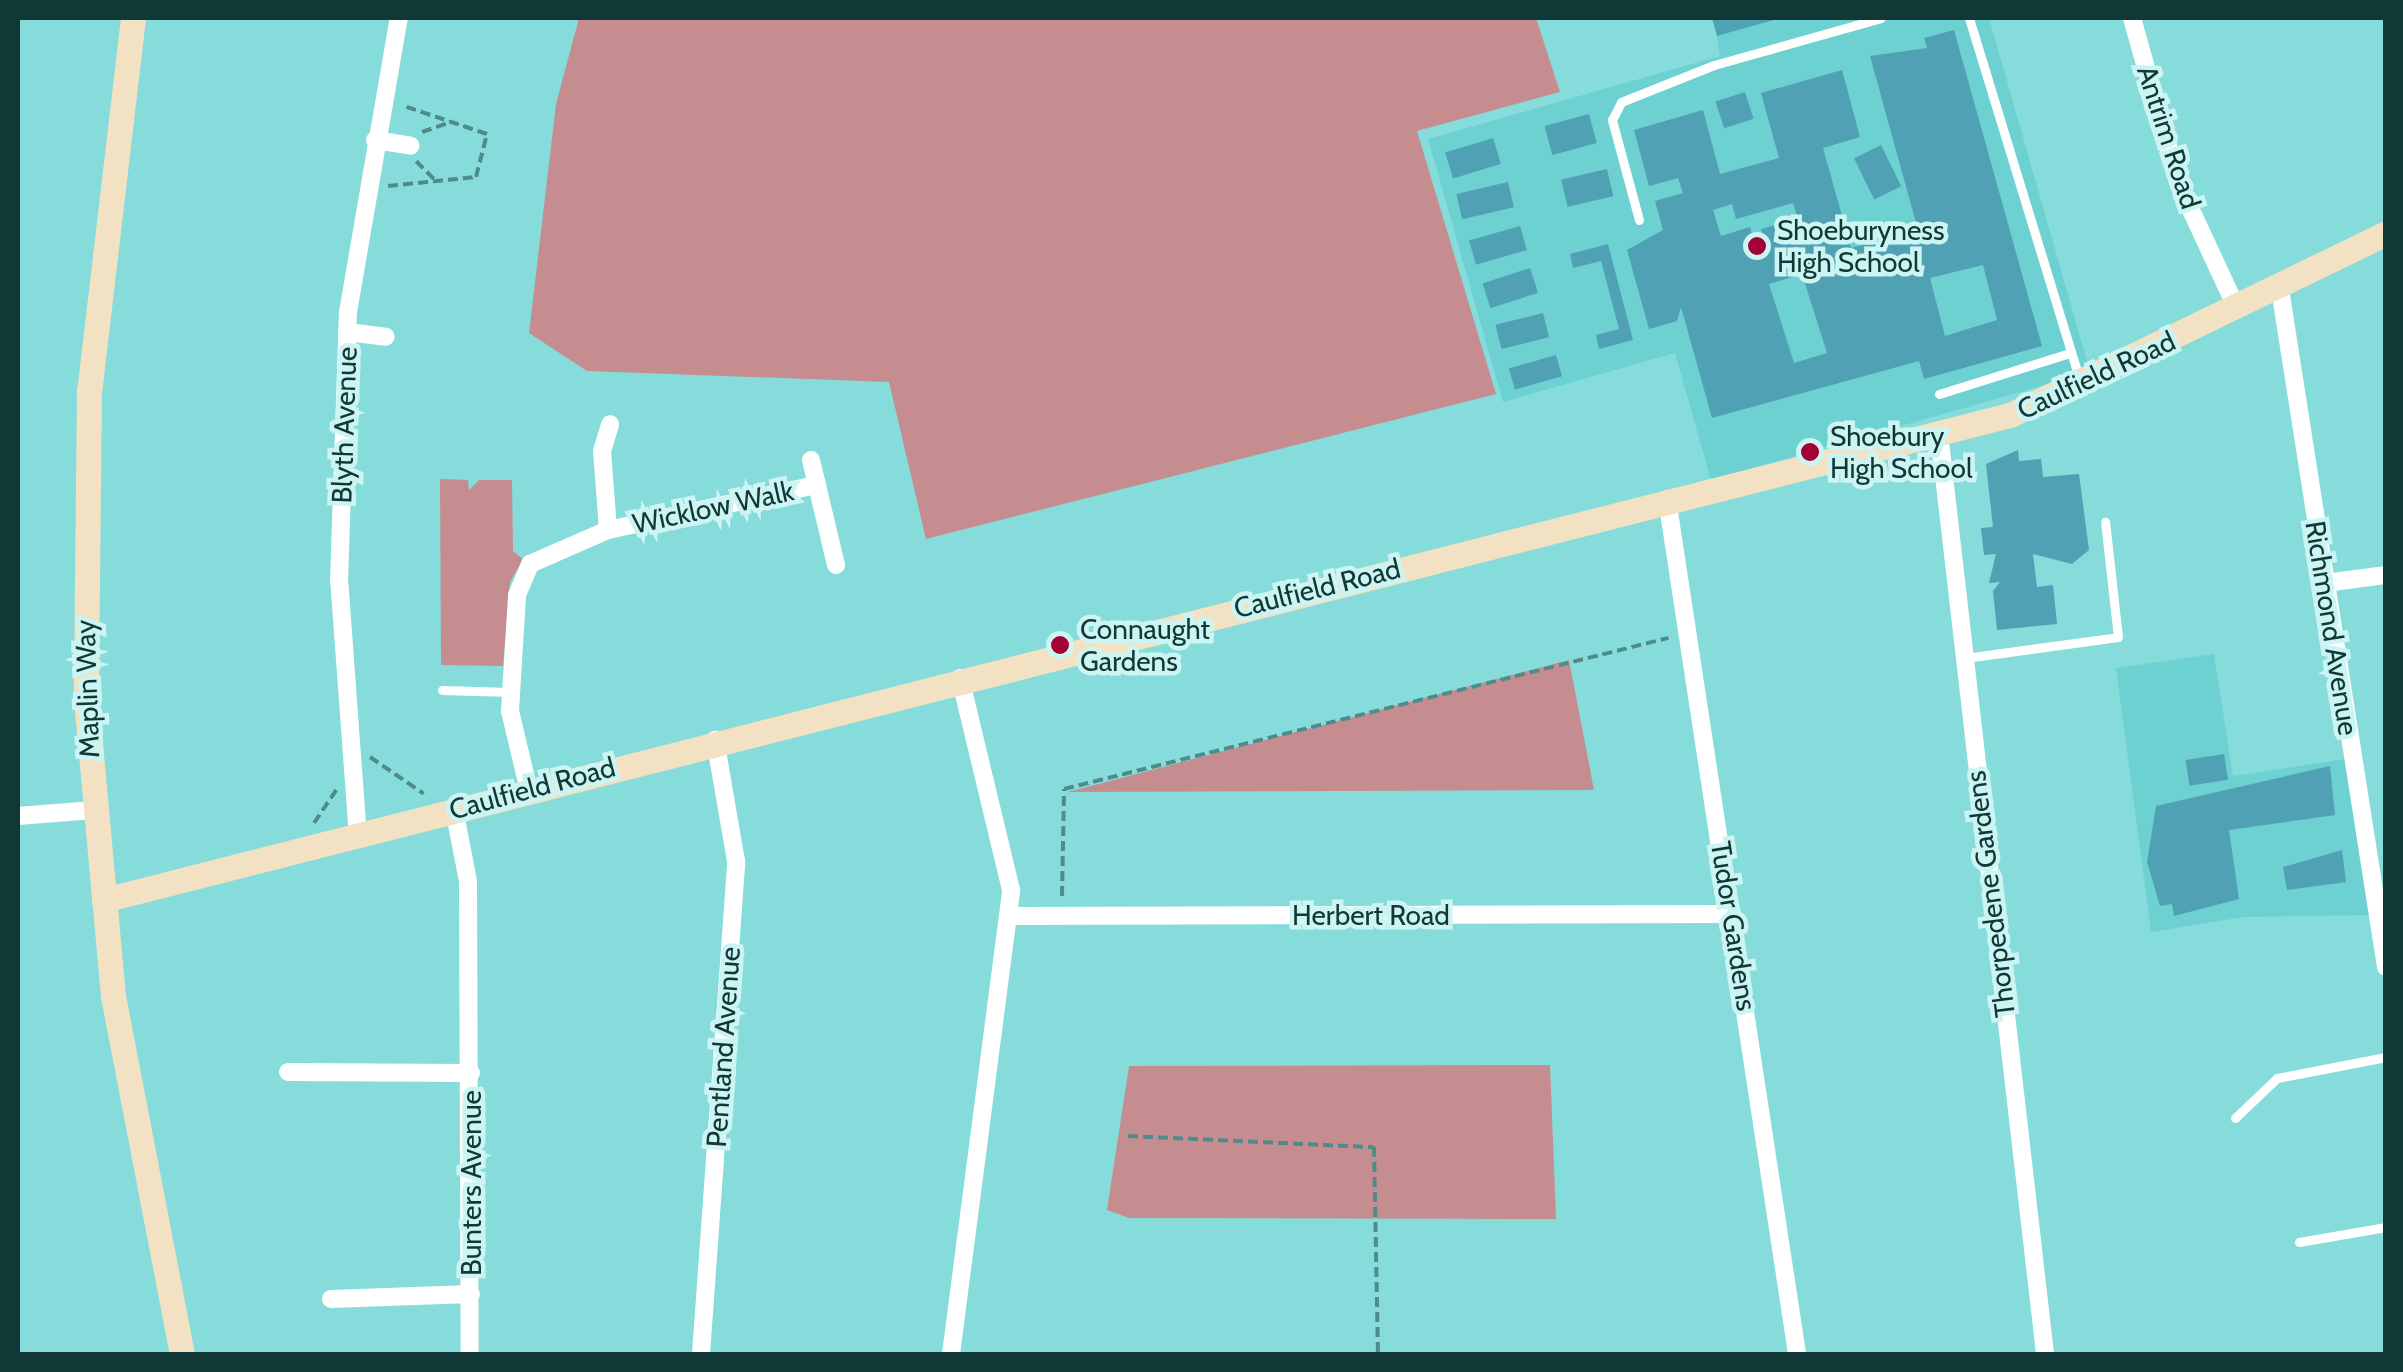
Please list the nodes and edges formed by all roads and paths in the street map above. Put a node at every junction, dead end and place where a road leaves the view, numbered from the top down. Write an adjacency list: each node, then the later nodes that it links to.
1 (133, 18): 38 (street, Maplin Way)
2 (399, 18): 6 (street, Blyth Avenue)
3 (1881, 18): 10 (lane)
4 (1969, 18): 16 (lane)
5 (2132, 18): 13 (street, Antrim Road)
6 (380, 98): 7 (street, Blyth Avenue); 9 (path)
7 (375, 140): 8 (street); 9 (street, Blyth Avenue)
8 (411, 146)
9 (367, 189): 14 (street, Blyth Avenue)
10 (1639, 220)
11 (2386, 234): 12 (street, Caulfield Road)
12 (2280, 289): 13 (street, Caulfield Road); 28 (street, Richmond Avenue)
13 (2237, 309): 17 (street, Caulfield Road)
14 (347, 332): 15 (street); 35 (street, Blyth Avenue)
15 (386, 336)
16 (2070, 352): 17 (lane); 18 (lane)
17 (2082, 386): 20 (street, Caulfield Road)
18 (1939, 394)
19 (610, 424): 25 (street, Wicklow Walk)
20 (1939, 433): 23 (street, Caulfield Road); 30 (street, Thorpedene Gardens)
21 (811, 460): 22 (street)
22 (817, 485): 25 (street, Wicklow Walk); 26 (street)
23 (1667, 499): 29 (street, Tudor Gardens); 31 (street, Caulfield Road)
24 (2105, 522): 30 (lane)
25 (608, 530): 33 (street, Wicklow Walk)
26 (836, 566)
27 (2386, 575): 28 (street)
28 (2325, 583): 47 (street, Richmond Avenue)
29 (1688, 632): 44 (street, Tudor Gardens); 46 (path)
30 (1962, 658): 63 (street, Thorpedene Gardens)
31 (960, 678): 34 (street, Caulfield Road); 45 (street)
32 (442, 690): 33 (lane)
33 (510, 692): 37 (street, Wicklow Walk)
34 (716, 740): 37 (street, Caulfield Road); 59 (street, Pentland Avenue)
35 (347, 757): 36 (street, Blyth Avenue); 39 (path)
36 (350, 787): 41 (street, Blyth Avenue); 42 (path)
37 (528, 787): 39 (street, Caulfield Road)
38 (94, 810): 40 (street); 43 (street, Maplin Way)
39 (447, 811): 41 (street, Caulfield Road); 50 (street, Bunters Avenue)
40 (18, 816)
41 (358, 837): 42 (street, Caulfield Road)
42 (311, 848): 43 (street, Caulfield Road)
43 (104, 900): 57 (street, Maplin Way)
44 (1732, 914): 46 (street, Herbert Road); 62 (street, Tudor Gardens)
45 (1010, 916): 46 (street, Herbert Road); 60 (street)
46 (1062, 916)
47 (2386, 967)
48 (2386, 1057): 51 (lane)
49 (288, 1072): 50 (street, Bunters Avenue)
50 (470, 1073): 55 (street, Bunters Avenue)
51 (2235, 1118)
52 (1128, 1136): 61 (path)
53 (2386, 1227): 54 (lane)
54 (2298, 1242)
55 (470, 1294): 56 (street, Bunters Avenue); 58 (street, Bunters Avenue)
56 (331, 1299)
57 (182, 1354)
58 (470, 1354)
59 (701, 1354)
60 (951, 1354)
61 (1378, 1354)
62 (1797, 1354)
63 (2045, 1354)

